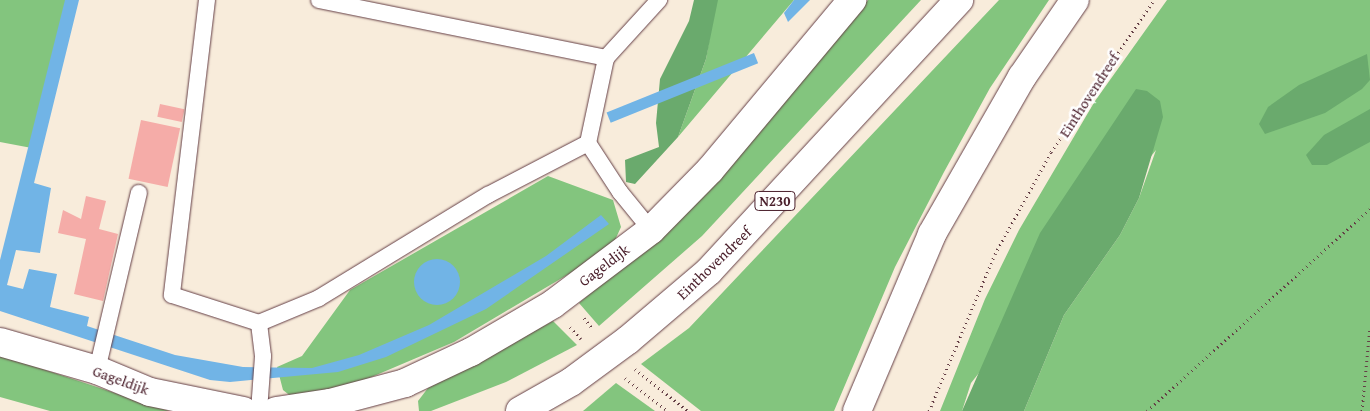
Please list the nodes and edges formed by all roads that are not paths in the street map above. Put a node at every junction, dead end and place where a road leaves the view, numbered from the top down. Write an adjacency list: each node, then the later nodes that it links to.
1 (207, 0): 11 (lane)
2 (319, 0): 7 (lane)
3 (659, 0): 7 (lane)
4 (852, 0): 10 (main road, Gageldijk)
5 (959, 0): 14 (main road, Einthovendreef / N230)
6 (1076, 0): 18 (main road)
7 (606, 58): 8 (lane)
8 (588, 143): 10 (lane); 11 (lane)
9 (138, 193): 13 (lane)
10 (652, 230): 17 (main road, Gageldijk)
11 (259, 323): 16 (lane)
12 (0, 342): 13 (main road, Gageldijk)
13 (97, 370): 15 (main road, Gageldijk)
14 (522, 410)
15 (243, 411)
16 (259, 411)
17 (276, 411)
18 (857, 411)

